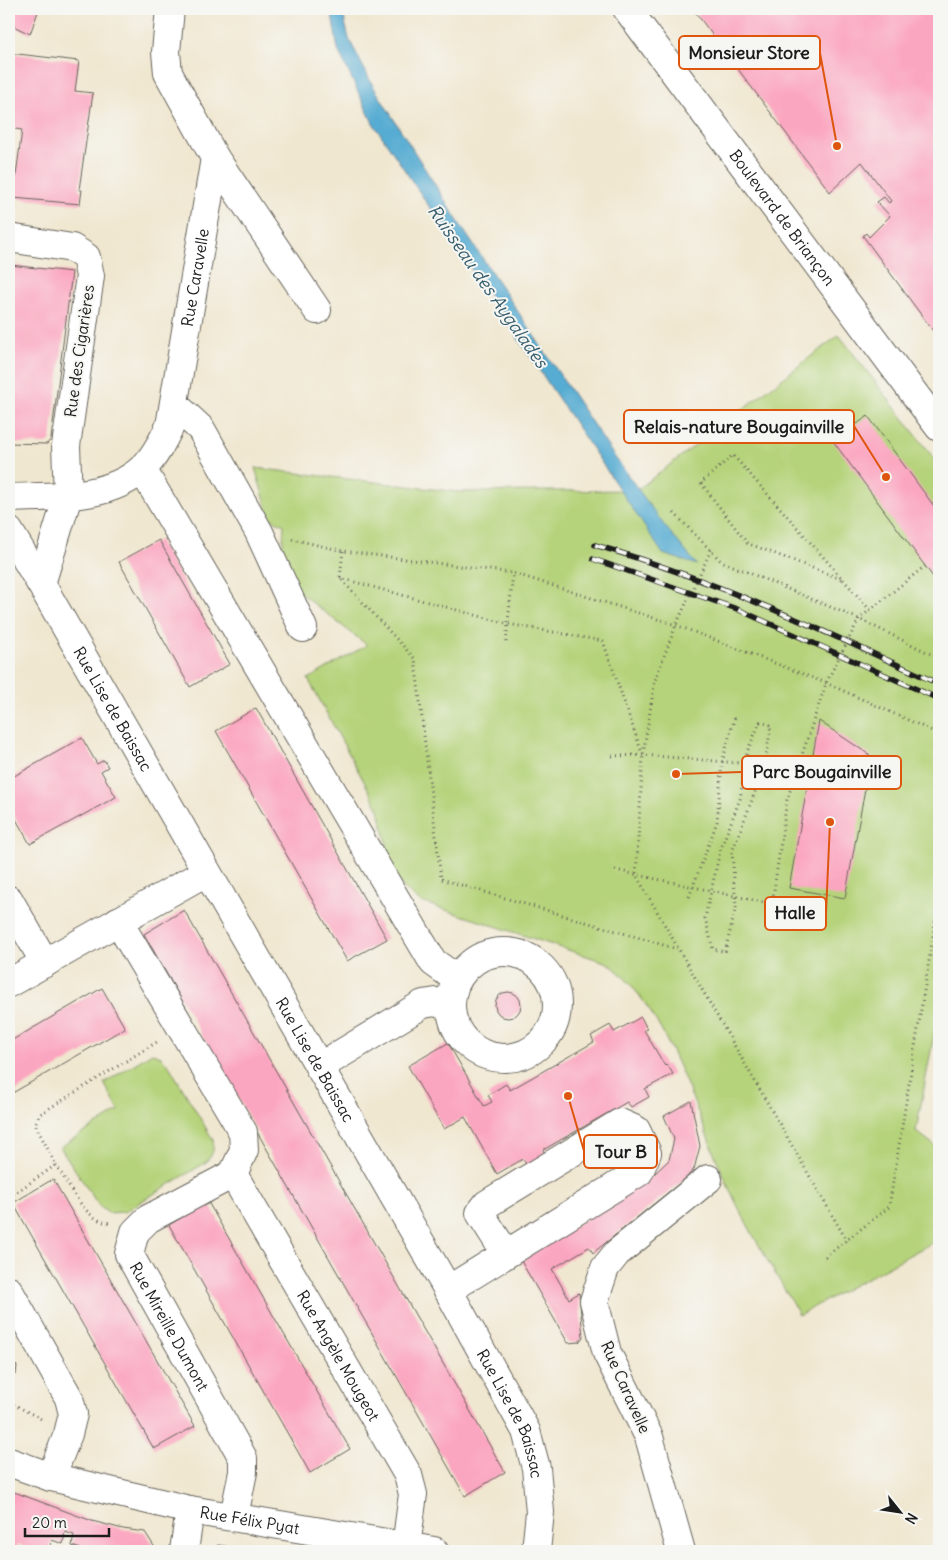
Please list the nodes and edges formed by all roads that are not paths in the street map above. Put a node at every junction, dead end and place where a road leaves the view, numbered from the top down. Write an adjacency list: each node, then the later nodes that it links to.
1 (170, 9): 3 (street)
2 (627, 9): 7 (street, Boulevard de Briançon)
3 (215, 158): 5 (street); 6 (street, Rue Caravelle)
4 (9, 238): 9 (street, Rue des Cigarières)
5 (317, 310)
6 (174, 404): 8 (street, Rue Caravelle); 13 (street)
7 (939, 426)
8 (142, 469): 9 (street, Rue Caravelle); 18 (street)
9 (68, 496): 10 (street, Rue Caravelle); 12 (street)
10 (9, 498)
11 (9, 531): 12 (street, Rue Lise de Baissac)
12 (42, 584): 14 (street, Rue Lise de Baissac)
13 (303, 628)
14 (206, 872): 16 (street); 21 (street, Rue Lise de Baissac)
15 (9, 900): 17 (street)
16 (118, 921): 17 (street); 22 (street)
17 (44, 962): 19 (street)
18 (460, 975): 20 (street); 20 (street)
19 (9, 983)
20 (451, 1008): 21 (street)
21 (319, 1067): 25 (street, Rue Lise de Baissac)
22 (233, 1174): 30 (street, Rue Mireille Dumont); 31 (street, Rue Angèle Mougeot)
23 (708, 1179): 34 (street, Rue Caravelle)
24 (506, 1254): 24 (street); 25 (street)
25 (448, 1290): 33 (street, Rue Lise de Baissac)
26 (9, 1291): 28 (street)
27 (9, 1462): 28 (street, Rue Félix Pyat)
28 (51, 1477): 29 (street, Rue Félix Pyat)
29 (190, 1510): 30 (street, Rue Félix Pyat); 32 (street)
30 (234, 1516): 31 (street, Rue Félix Pyat)
31 (421, 1550)
32 (184, 1551)
33 (536, 1551)
34 (681, 1551)

